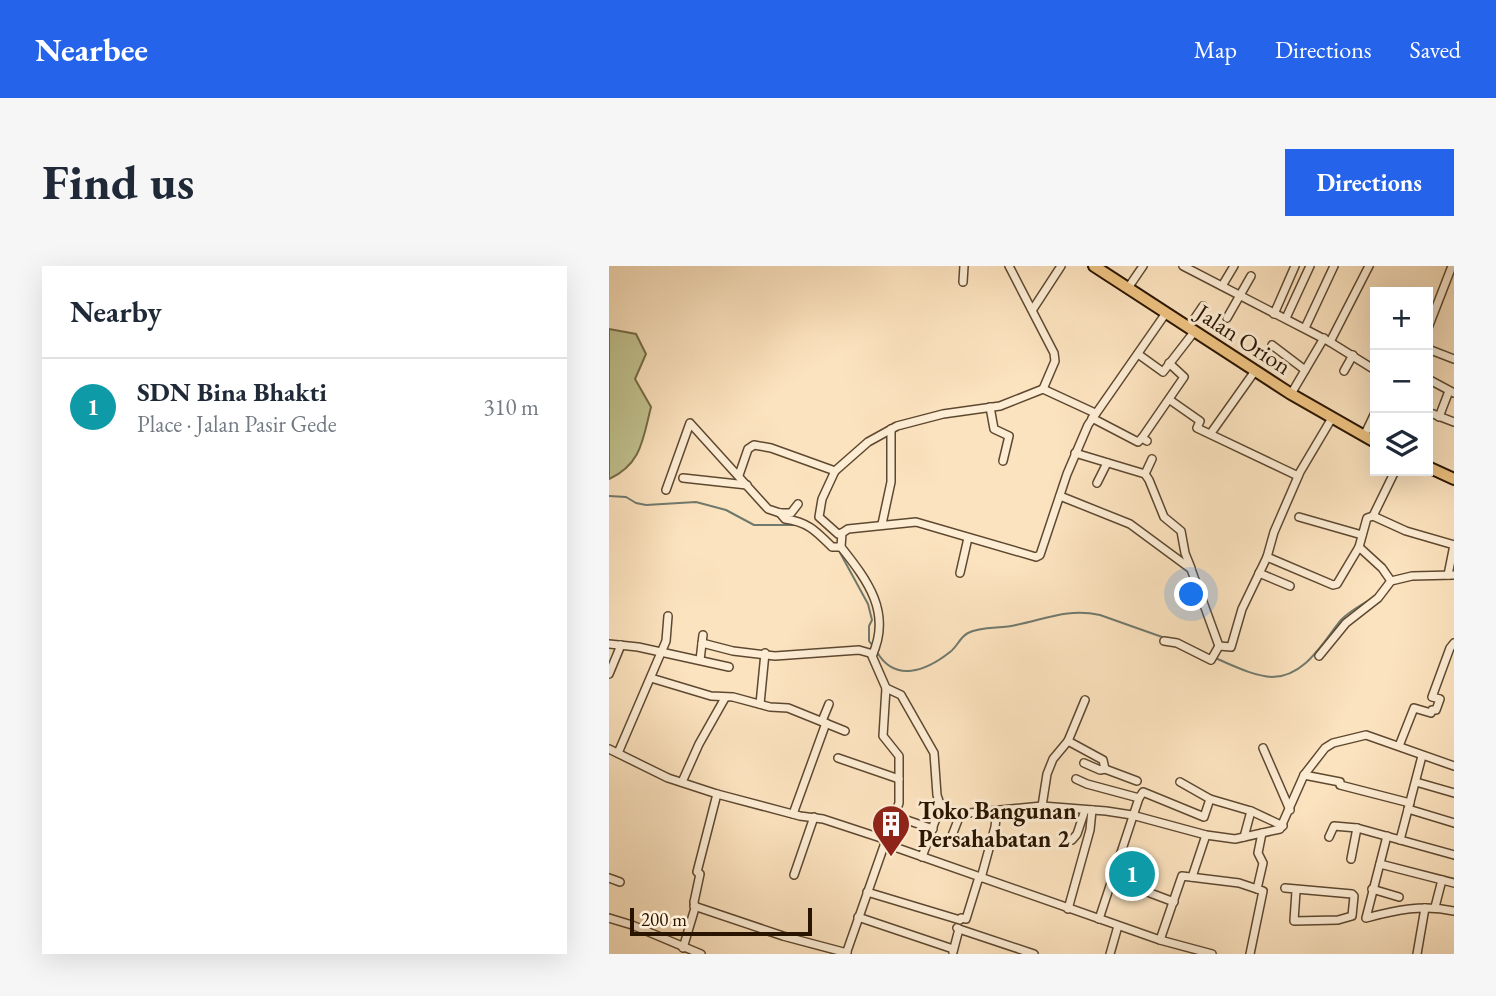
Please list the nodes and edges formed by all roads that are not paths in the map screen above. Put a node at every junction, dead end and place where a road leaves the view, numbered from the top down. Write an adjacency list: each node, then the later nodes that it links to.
1 (964, 266): 14 (street)
2 (1009, 266): 19 (street)
3 (1061, 266): 19 (street)
4 (1094, 266): 16 (highway, Jalan Orion)
5 (1143, 266): 16 (street)
6 (1183, 266): 15 (street)
7 (1234, 266): 15 (street)
8 (1295, 266): 21 (street)
9 (1310, 266): 24 (street)
10 (1334, 266): 25 (street)
11 (1369, 266): 27 (street)
12 (1452, 266): 22 (street)
13 (1251, 276): 17 (street)
14 (963, 282)
15 (1222, 286): 17 (street)
16 (1128, 288): 20 (highway, Jalan Orion)
17 (1241, 296): 21 (street); 23 (street)
18 (1203, 306): 26 (street)
19 (1033, 309): 39 (street)
20 (1166, 313): 26 (highway, Jalan Orion); 30 (street)
21 (1274, 314): 24 (street)
22 (1433, 315)
23 (1227, 318)
24 (1286, 318): 25 (street)
25 (1305, 328): 27 (street)
26 (1191, 330): 33 (street); 36 (highway, Jalan Orion)
27 (1325, 340): 31 (street); 35 (street)
28 (1272, 345): 35 (street)
29 (1431, 350): 32 (street)
30 (1138, 354): 33 (street); 45 (street)
31 (1352, 356): 34 (street); 37 (street)
32 (1454, 359)
33 (1169, 363): 42 (street)
34 (1370, 367)
35 (1305, 370): 41 (street)
36 (1255, 371): 41 (highway, Jalan Orion); 51 (street)
37 (1344, 371)
38 (1433, 382): 40 (street)
39 (1043, 389): 43 (street); 45 (street)
40 (1452, 392): 46 (street)
41 (1290, 394): 47 (highway, Jalan Orion)
42 (1170, 400): 45 (street); 51 (street)
43 (990, 407): 50 (street); 56 (street)
44 (1430, 413): 46 (street)
45 (1094, 416): 54 (street)
46 (1439, 417): 48 (street)
47 (1332, 418): 52 (highway, Jalan Orion); 62 (street)
48 (1454, 422)
49 (1370, 424): 52 (street)
50 (891, 429): 59 (street); 74 (street)
51 (1211, 433): 62 (street)
52 (1364, 436): 53 (highway, Jalan Orion)
53 (1370, 439)
54 (1075, 453): 57 (street); 69 (street)
55 (1152, 459): 60 (street)
56 (1003, 461)
57 (1107, 463): 60 (street); 66 (street)
58 (1433, 469): 65 (highway)
59 (835, 471): 61 (street); 75 (street)
60 (1145, 474): 82 (street)
61 (739, 475): 67 (street); 68 (street)
62 (1299, 476): 81 (street)
63 (1393, 476): 72 (street)
64 (683, 478): 67 (street)
65 (1454, 479)
66 (1097, 483)
67 (747, 485): 71 (street)
68 (666, 491)
69 (1060, 496): 77 (street); 82 (street)
70 (798, 504): 71 (street)
71 (780, 513): 80 (street)
72 (1373, 516): 76 (street); 78 (street)
73 (1299, 517): 76 (street)
74 (882, 524): 75 (street); 77 (street)
75 (842, 533): 80 (street)
76 (1362, 535): 79 (street)
77 (968, 538): 83 (street)
78 (1454, 545): 85 (street)
79 (1359, 547): 81 (street); 86 (street)
80 (838, 548): 94 (street)
81 (1267, 557): 84 (street)
82 (1191, 569): 93 (street)
83 (960, 573)
84 (1259, 573): 87 (street); 93 (street)
85 (1450, 574): 86 (street)
86 (1390, 580): 97 (street)
87 (1290, 586)
88 (668, 616): 95 (street)
89 (1164, 641): 93 (street)
90 (1454, 643): 110 (street)
91 (609, 644): 92 (street)
92 (621, 645): 95 (street); 100 (street)
93 (1219, 646)
94 (875, 649): 96 (street); 102 (street)
95 (661, 653): 98 (street); 101 (street)
96 (765, 653): 98 (street); 106 (street)
97 (1319, 656)
98 (700, 660): 99 (street)
99 (729, 667)
100 (609, 674)
101 (651, 678): 103 (street); 113 (street)
102 (886, 688): 121 (street); 134 (street)
103 (725, 698): 106 (street); 124 (street)
104 (1085, 701): 109 (street)
105 (829, 704): 107 (street)
106 (760, 705): 107 (street)
107 (824, 722): 108 (street); 139 (street)
108 (845, 731)
109 (1068, 741): 119 (street); 132 (street)
110 (1399, 746): 114 (street); 120 (street)
111 (1263, 748): 137 (street)
112 (609, 749): 113 (street)
113 (618, 753): 124 (street)
114 (1422, 757): 117 (street); 126 (street)
115 (838, 758): 121 (street)
116 (1084, 763): 118 (street)
117 (1454, 766)
118 (1094, 767): 119 (street); 127 (street)
119 (1105, 769): 123 (street)
120 (1304, 775): 133 (street); 137 (street)
121 (899, 779): 141 (street)
122 (1076, 779): 127 (street)
123 (1137, 780)
124 (683, 782): 129 (street)
125 (1180, 782): 131 (street)
126 (1416, 782): 128 (street); 133 (street)
127 (1087, 784): 130 (street)
128 (1454, 793)
129 (717, 794): 139 (street); 176 (street)
130 (1139, 798): 131 (street); 140 (street)
131 (1210, 799): 138 (street)
132 (1042, 806): 135 (street); 136 (street)
133 (1409, 806): 144 (street); 155 (street)
134 (942, 809): 142 (street); 147 (street)
135 (997, 810): 142 (street); 164 (street)
136 (1089, 810): 140 (street); 154 (street); 179 (street)
137 (1290, 810): 145 (street)
138 (1251, 811): 145 (street); 151 (street)
139 (793, 814): 143 (street)
140 (1132, 815): 149 (street); 165 (street)
141 (895, 816): 147 (street); 156 (street)
142 (960, 816): 153 (street)
143 (814, 817): 156 (street); 161 (street)
144 (1454, 823)
145 (1283, 826): 148 (street)
146 (1357, 828): 150 (street); 152 (street); 159 (street)
147 (933, 829): 158 (street)
148 (1262, 833): 151 (street); 170 (street)
149 (1206, 835): 151 (street); 162 (street)
150 (1387, 836): 155 (street); 160 (street)
151 (1244, 837)
152 (1329, 837)
153 (951, 838)
154 (1072, 840)
155 (1401, 840): 157 (street)
156 (886, 842): 158 (street); 173 (street)
157 (1454, 855)
158 (922, 857): 164 (street)
159 (1351, 859)
160 (1380, 864): 166 (street); 171 (street)
161 (793, 875)
162 (1192, 877): 170 (street); 175 (street)
163 (609, 878): 167 (street)
164 (980, 878): 179 (street); 186 (street)
165 (1113, 879): 175 (street); 185 (street)
166 (1442, 880): 168 (street); 177 (street)
167 (620, 882)
168 (1454, 883)
169 (1285, 888): 172 (street)
170 (1257, 889): 198 (street)
171 (1372, 890): 174 (street); 182 (street)
172 (1296, 891): 180 (street); 180 (street)
173 (867, 892): 183 (street); 186 (street)
174 (1399, 897)
175 (1174, 902): 188 (street)
176 (694, 906): 189 (street); 192 (street)
177 (1435, 907): 178 (street); 181 (street)
178 (1425, 908): 182 (street); 199 (street)
179 (1068, 909): 185 (street)
180 (1352, 911): 182 (street)
181 (1454, 911)
182 (1366, 915)
183 (858, 917): 190 (street); 192 (street)
184 (609, 918): 189 (street)
185 (1099, 919): 187 (street)
186 (959, 925): 190 (street); 191 (street)
187 (1118, 926): 188 (street); 196 (street)
188 (1160, 940): 193 (street)
189 (685, 950): 194 (street)
190 (953, 952)
191 (1020, 952): 195 (street)
192 (846, 953)
193 (1201, 953): 197 (street)
194 (701, 954)
195 (1034, 954)
196 (1110, 954)
197 (1212, 954)
198 (1250, 954)
199 (1417, 954)

